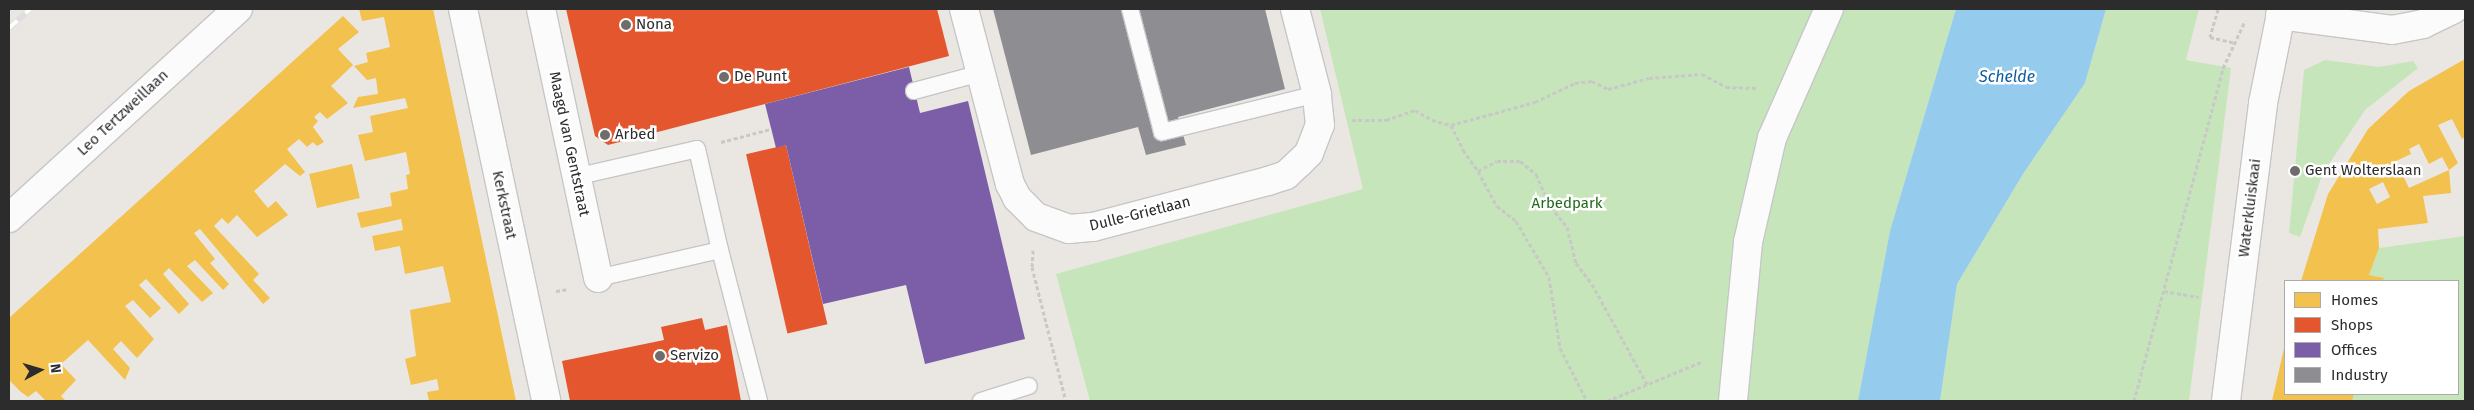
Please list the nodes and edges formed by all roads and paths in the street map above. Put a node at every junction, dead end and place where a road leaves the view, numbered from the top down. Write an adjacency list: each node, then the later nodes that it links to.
1 (238, 9): 24 (street, Leo Tertzweillaan)
2 (463, 9): 28 (street, Kerkstraat)
3 (541, 9): 22 (street, Maagd van Gentstraat)
4 (964, 9): 13 (street, Dulle-Grietlaan)
5 (1130, 9): 16 (lane)
6 (1295, 9): 16 (street, Dulle-Grietlaan)
7 (1829, 9): 14 (street)
8 (2218, 9): 12 (path)
9 (2454, 9): 10 (street)
10 (2281, 12): 41 (street, Waterkluiskaai)
11 (2246, 18): 12 (path)
12 (2235, 43): 27 (path)
13 (981, 73): 15 (lane); 23 (street, Dulle-Grietlaan)
14 (1794, 88): 18 (path); 30 (street)
15 (914, 91)
16 (1317, 94): 17 (street, Dulle-Grietlaan)
17 (1320, 124): 18 (path); 23 (street, Dulle-Grietlaan)
18 (1452, 124): 21 (path)
19 (771, 129): 20 (path)
20 (697, 149): 22 (lane); 25 (lane)
21 (1478, 171): 31 (path); 37 (path)
22 (575, 177): 26 (street, Maagd van Gentstraat)
23 (1036, 217): 36 (path)
24 (9, 218)
25 (720, 250): 26 (lane); 34 (lane)
26 (598, 278): 28 (path)
27 (2164, 291): 29 (path); 40 (path)
28 (524, 297): 33 (street, Kerkstraat)
29 (2198, 297)
30 (1736, 348): 31 (path); 39 (street)
31 (1648, 384): 38 (path)
32 (1029, 386): 35 (lane)
33 (546, 401)
34 (759, 401)
35 (981, 401)
36 (1066, 401)
37 (1587, 401)
38 (1607, 401)
39 (1733, 401)
40 (2134, 401)
41 (2226, 401)

